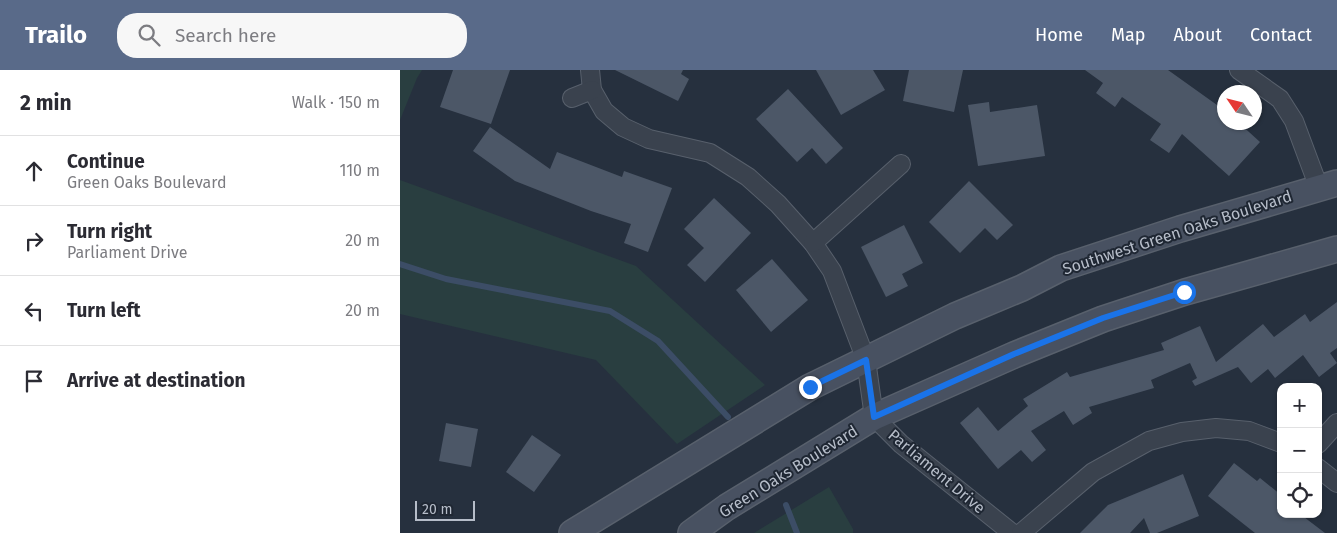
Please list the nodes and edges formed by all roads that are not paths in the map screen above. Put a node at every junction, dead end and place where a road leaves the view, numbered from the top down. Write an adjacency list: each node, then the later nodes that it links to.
1 (590, 70): 3 (street)
2 (1239, 70): 6 (street)
3 (592, 90): 4 (street); 7 (street, Parliament Drive)
4 (572, 98)
5 (900, 164): 7 (street)
6 (1328, 185): 9 (main road, Southwest Green Oaks Boulevard)
7 (813, 243): 9 (street, Parliament Drive)
8 (1337, 249): 10 (main road, Green Oaks Boulevard)
9 (866, 360): 10 (street, Parliament Drive); 16 (main road, Southwest Green Oaks Boulevard)
10 (874, 417): 17 (main road, Green Oaks Boulevard); 18 (street, Parliament Drive)
11 (1337, 423): 12 (street)
12 (1322, 440)
13 (1277, 442): 19 (street)
14 (1322, 471): 15 (street)
15 (1337, 482)
16 (572, 533)
17 (691, 533)
18 (1012, 533)
19 (1021, 533)

